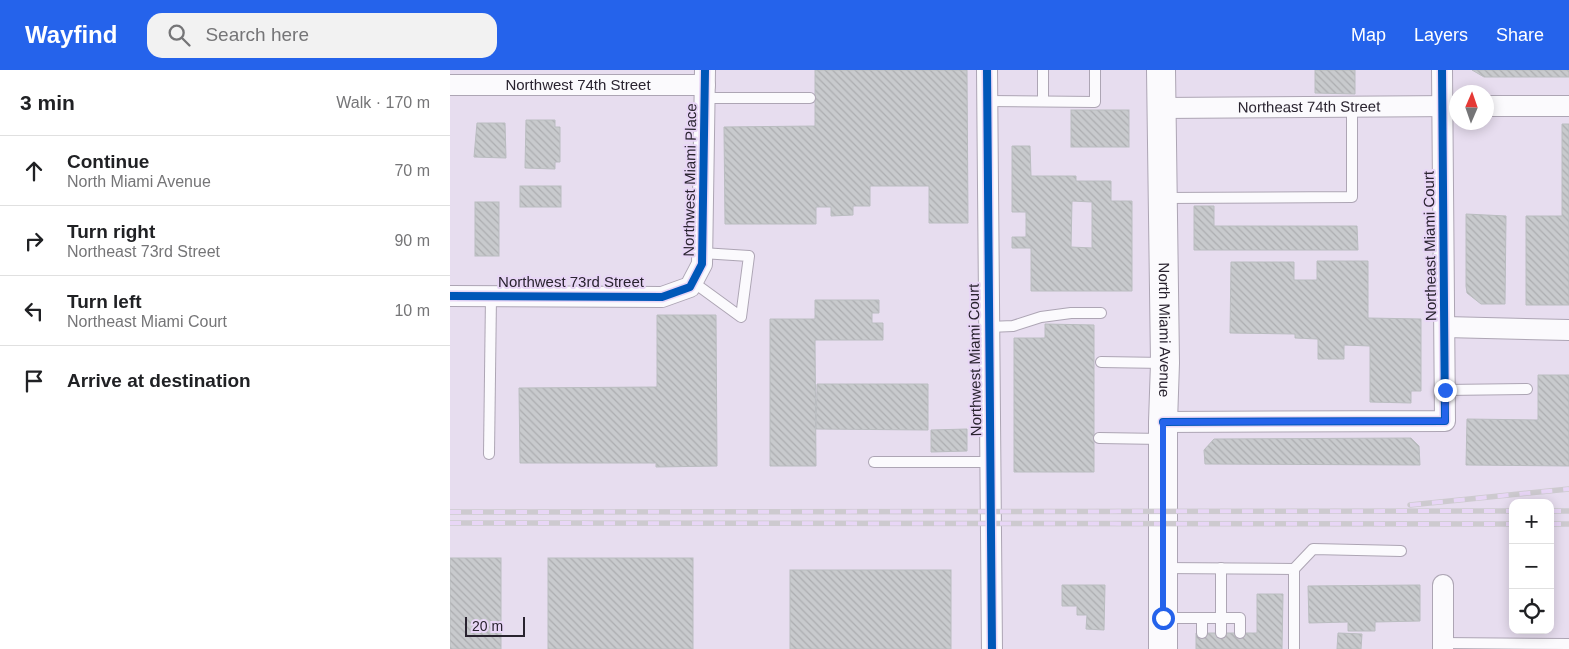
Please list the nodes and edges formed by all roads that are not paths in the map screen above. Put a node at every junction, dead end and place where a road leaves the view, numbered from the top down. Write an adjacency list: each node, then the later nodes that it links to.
1 (987, 70): 9 (street, Northwest Miami Court)
2 (1043, 70): 10 (lane)
3 (1095, 70): 10 (lane)
4 (1161, 70): 15 (main road, North Miami Avenue)
5 (1442, 70): 11 (street, Northeast Miami Court)
6 (705, 84): 7 (street, Northwest 74th Street); 8 (lane); 17 (street, Northwest Miami Place)
7 (450, 85)
8 (810, 98)
9 (987, 101): 10 (lane); 22 (street, Northwest Miami Court)
10 (1043, 102)
11 (1449, 106): 14 (street, Northeast 74th Street); 23 (street, Northeast Miami Court)
12 (1494, 106): 13 (street)
13 (1569, 106)
14 (1352, 107): 15 (street, Northeast 74th Street); 16 (lane)
15 (1162, 108): 16 (main road, North Miami Avenue)
16 (1162, 198): 26 (main road, North Miami Avenue)
17 (702, 253): 18 (street, Northwest Miami Place); 18 (lane)
18 (692, 285): 20 (street, Northwest 73rd Street)
19 (450, 296): 20 (street, Northwest 73rd Street)
20 (491, 296): 31 (lane)
21 (1101, 313): 22 (lane)
22 (989, 327): 33 (street, Northwest Miami Court)
23 (1445, 327): 24 (street); 28 (street, Northeast Miami Court)
24 (1569, 330)
25 (1101, 362): 26 (lane)
26 (1165, 363): 29 (main road, North Miami Avenue)
27 (1527, 389): 28 (lane)
28 (1445, 390): 29 (street, Northeast Miami Court)
29 (1163, 431): 30 (lane); 35 (main road, North Miami Avenue)
30 (1099, 438)
31 (489, 454)
32 (874, 462): 33 (lane)
33 (990, 462): 47 (street, Northwest Miami Court)
34 (1401, 551): 37 (lane)
35 (1163, 568): 36 (lane); 39 (main road, North Miami Avenue)
36 (1221, 568): 37 (lane); 41 (lane)
37 (1294, 569): 49 (lane)
38 (1443, 584): 46 (street)
39 (1163, 618): 40 (lane); 48 (main road, North Miami Avenue)
40 (1202, 618): 41 (lane); 42 (lane)
41 (1221, 618): 43 (lane); 44 (lane)
42 (1202, 633)
43 (1221, 633)
44 (1240, 633)
45 (1569, 644): 46 (lane)
46 (1443, 646)
47 (992, 649)
48 (1163, 649)
49 (1294, 649)

